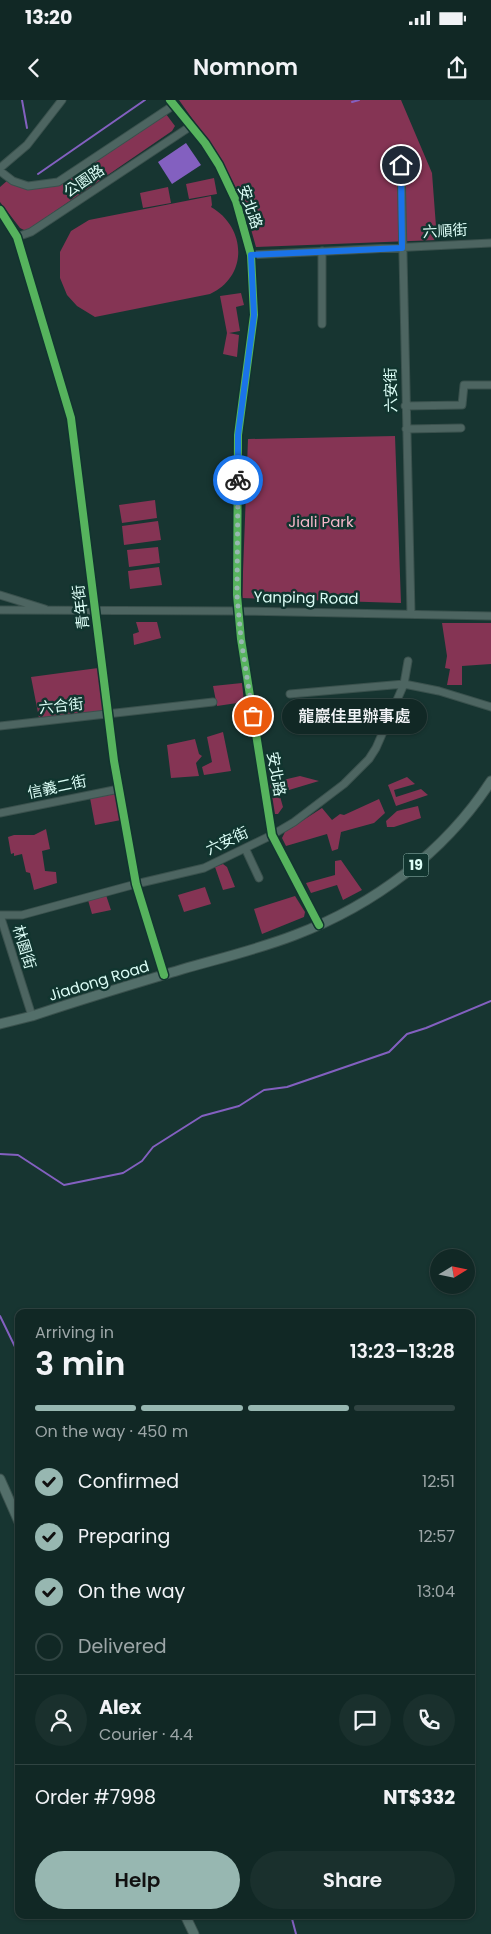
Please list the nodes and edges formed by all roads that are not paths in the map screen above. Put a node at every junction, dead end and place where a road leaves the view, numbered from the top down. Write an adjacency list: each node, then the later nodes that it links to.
1 (62, 100): 5 (street)
2 (172, 102): 3 (street, 安北路); 5 (street, 公園路)
3 (191, 126): 7 (street, 公園路); 11 (street, 安北路)
4 (401, 165): 9 (street, 六安街)
5 (0, 169)
6 (1, 212): 7 (street)
7 (17, 237): 21 (street, 青年街)
8 (491, 243): 9 (street, 六順街)
9 (402, 248): 10 (street, 六順街); 14 (street, 六安街)
10 (322, 251): 11 (street, 六順街); 12 (street)
11 (251, 255): 20 (street, 安北路)
12 (322, 324)
13 (491, 385): 14 (street)
14 (405, 406): 16 (street, 六安街)
15 (461, 428): 16 (street)
16 (406, 429): 22 (street, 六安街)
17 (0, 595): 19 (street)
18 (0, 610): 19 (street, Yanping Road)
19 (53, 611): 21 (street, Yanping Road)
20 (238, 611): 21 (street, Yanping Road); 22 (street, Yanping Road); 34 (street, 安北路)
21 (95, 612): 29 (street, 青年街)
22 (411, 614): 23 (street, Yanping Road)
23 (491, 616)
24 (408, 661): 25 (street, 六安街)
25 (404, 684): 26 (street); 28 (street); 34 (street, 六安街)
26 (290, 694)
27 (213, 702): 29 (street, 六合街)
28 (491, 707)
29 (108, 715): 30 (street, 六合街); 32 (street, 青年街)
30 (0, 726)
31 (491, 781): 39 (main road, 19)
32 (119, 788): 33 (street, 信義二街); 37 (street, 青年街)
33 (0, 813)
34 (272, 835): 35 (street, 六安街); 39 (street, 安北路)
35 (245, 848): 36 (street); 37 (street, 六安街)
36 (259, 878)
37 (136, 884): 38 (street, 六安街); 40 (street, 青年街)
38 (0, 915): 41 (street, 林園街)
39 (319, 925): 40 (main road, Jiadong Road / 19)
40 (164, 975): 41 (main road, Jiadong Road / 19)
41 (32, 1016): 42 (main road, Jiadong Road / 19)
42 (0, 1024)
43 (0, 1479): 44 (main road)
44 (15, 1513)
45 (187, 1919): 46 (main road)
46 (194, 1934)

